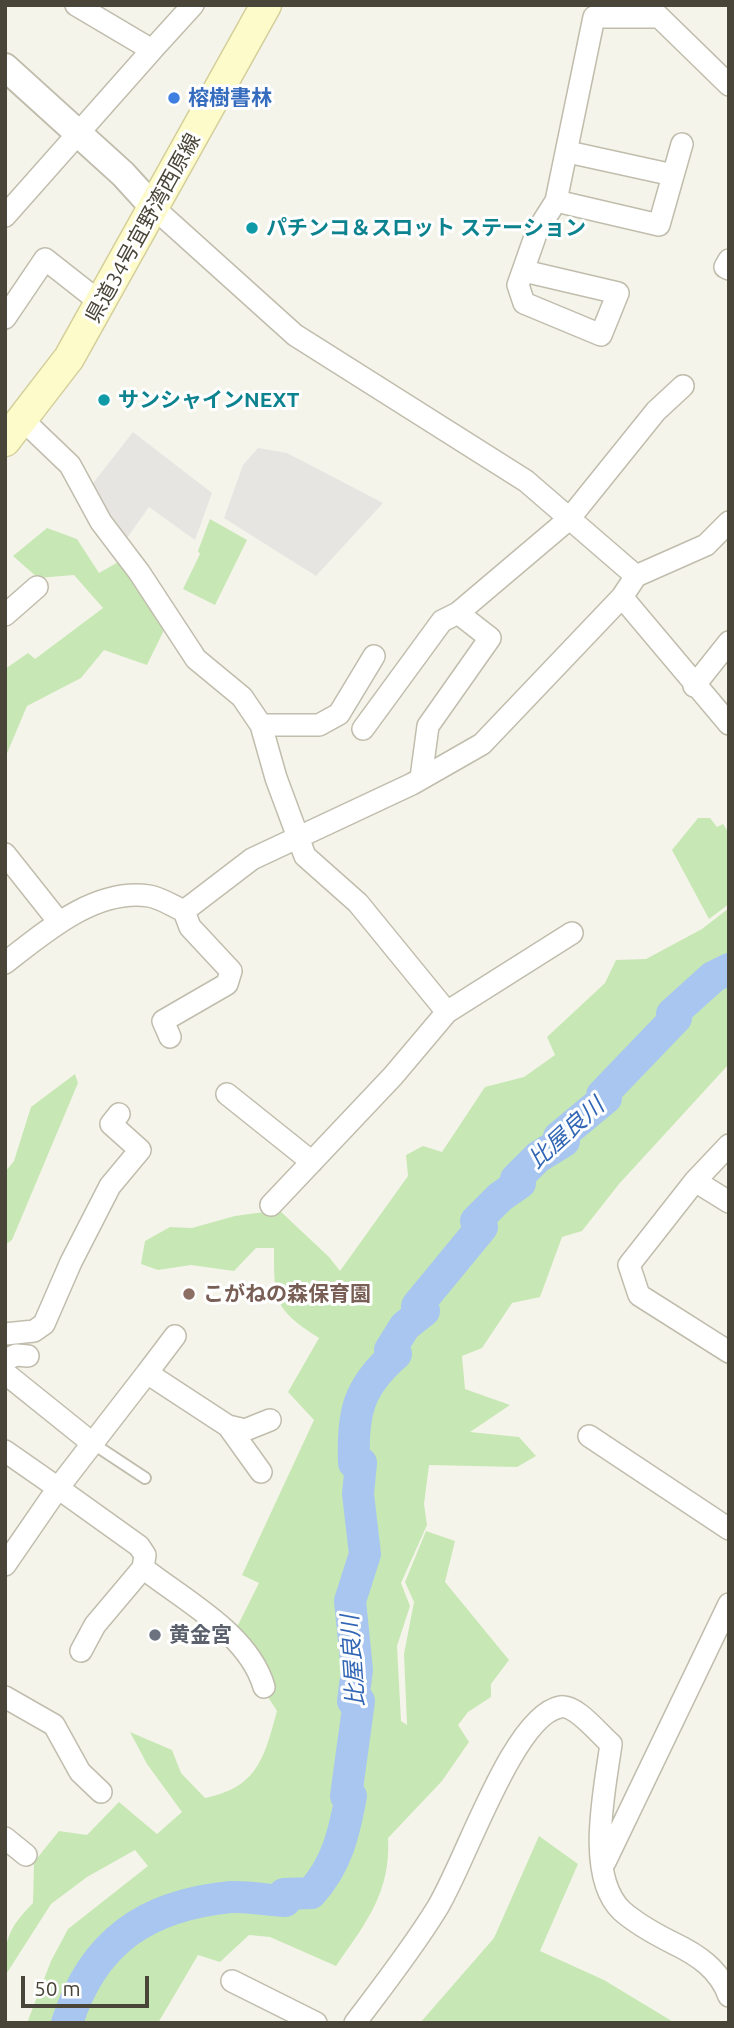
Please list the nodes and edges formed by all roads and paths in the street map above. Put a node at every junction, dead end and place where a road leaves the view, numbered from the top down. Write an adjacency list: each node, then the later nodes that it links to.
1 (76, 5): 5 (street)
2 (193, 5): 5 (street)
3 (266, 5): 13 (main road, 県道34号宜野湾西原線)
4 (651, 11): 7 (street); 10 (street)
5 (152, 50): 8 (street)
6 (5, 67): 8 (street)
7 (729, 85)
8 (77, 133): 13 (street); 14 (street)
9 (682, 144): 11 (street)
10 (568, 152): 11 (street); 12 (street)
11 (673, 176): 12 (street)
12 (556, 201): 17 (street)
13 (154, 208): 18 (main road, 県道34号宜野湾西原線); 22 (street)
14 (5, 216)
15 (729, 260): 16 (street)
16 (729, 269)
17 (524, 271)
18 (102, 303): 19 (street); 21 (main road, 県道34号宜野湾西原線)
19 (5, 318)
20 (683, 386): 22 (street)
21 (14, 430): 33 (street)
22 (569, 519): 24 (street); 27 (street)
23 (729, 522): 24 (street)
24 (636, 576): 26 (street)
25 (37, 587): 28 (street)
26 (622, 597): 31 (street); 35 (street)
27 (458, 613): 34 (street); 35 (street)
28 (5, 615)
29 (729, 642): 31 (street)
30 (374, 656): 33 (street)
31 (694, 686): 32 (street)
32 (726, 717)
33 (261, 725): 36 (street)
34 (363, 729)
35 (421, 778): 36 (street)
36 (298, 838): 38 (street); 42 (street)
37 (5, 854): 39 (street)
38 (184, 911): 39 (street); 43 (street)
39 (59, 922): 41 (street)
40 (572, 933): 42 (street)
41 (5, 963)
42 (447, 1012): 47 (street)
43 (170, 1037)
44 (227, 1094): 47 (street)
45 (119, 1114): 51 (street)
46 (729, 1146): 48 (street)
47 (312, 1162): 50 (street)
48 (695, 1181): 49 (street); 53 (street)
49 (729, 1202)
50 (271, 1205)
51 (5, 1334)
52 (175, 1336): 56 (street)
53 (729, 1352)
54 (28, 1356): 55 (street)
55 (5, 1360)
56 (147, 1373): 59 (street); 61 (street)
57 (5, 1374): 61 (street)
58 (270, 1420): 59 (street)
59 (228, 1426): 63 (street)
60 (589, 1436): 66 (street)
61 (92, 1443): 64 (lane); 65 (street)
62 (5, 1451): 65 (street)
63 (261, 1472)
64 (145, 1478)
65 (58, 1488): 67 (street); 68 (street)
66 (729, 1529)
67 (5, 1565)
68 (144, 1568): 70 (street); 71 (street)
69 (729, 1604): 76 (street)
70 (81, 1651)
71 (264, 1687)
72 (5, 1697): 73 (street)
73 (102, 1792)
74 (5, 1838): 75 (street)
75 (26, 1855)
76 (602, 1871): 78 (street); 80 (street)
77 (232, 1981): 79 (street)
78 (729, 1996)
79 (316, 2023)
80 (355, 2023)

